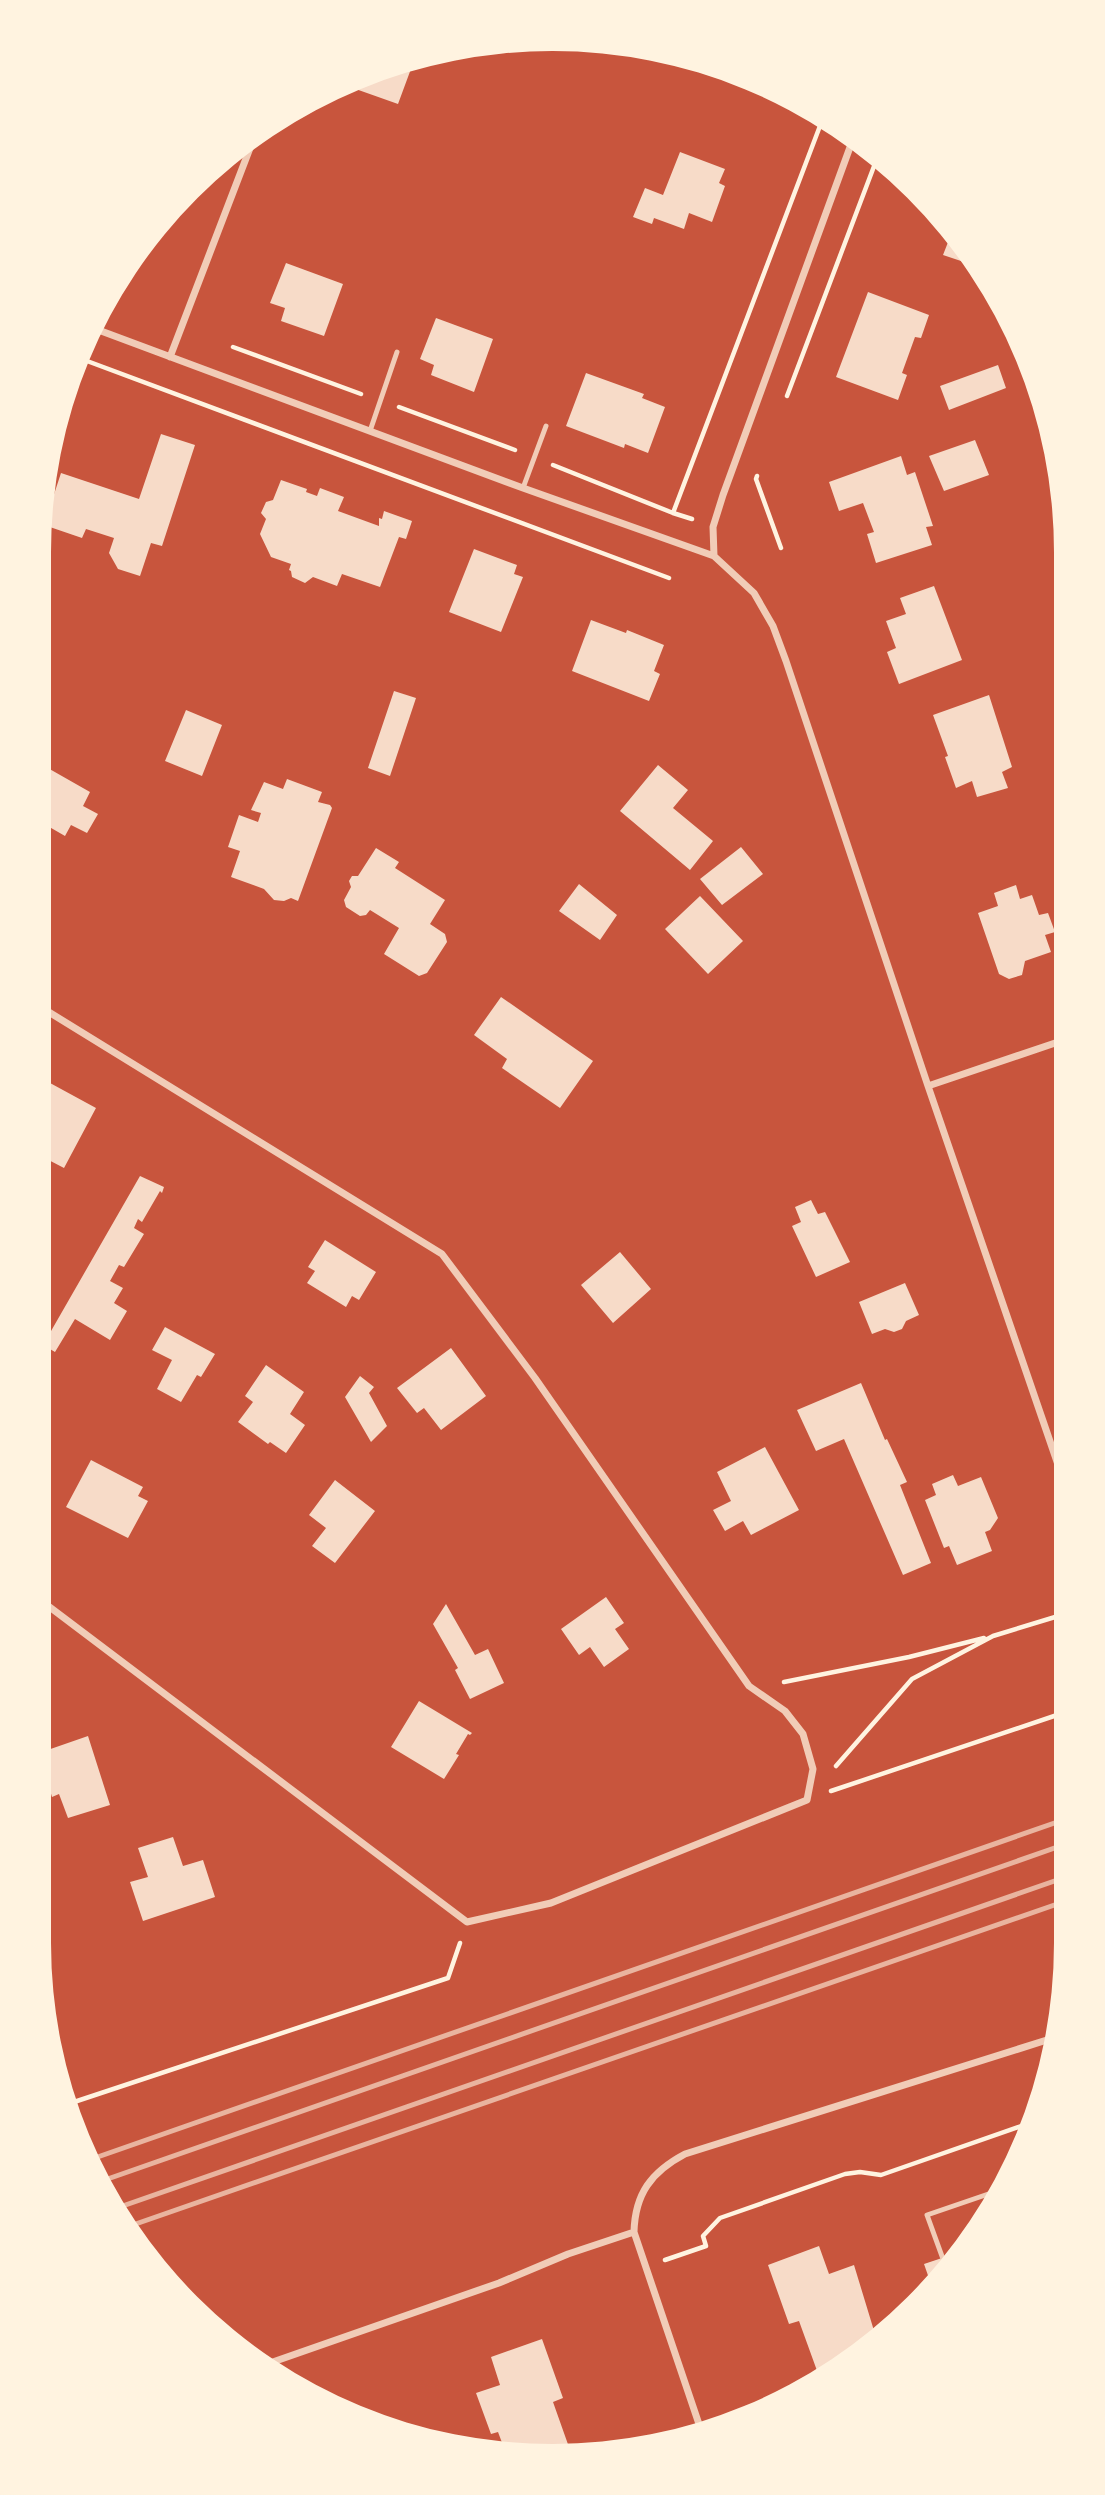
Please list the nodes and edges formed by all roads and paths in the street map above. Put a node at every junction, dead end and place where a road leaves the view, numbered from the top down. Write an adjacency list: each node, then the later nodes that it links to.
1 (819, 128): 17 (path)
2 (850, 148): 20 (street)
3 (248, 153): 8 (street)
4 (873, 167): 11 (path)
5 (102, 331): 8 (street)
6 (233, 346): 10 (path)
7 (397, 352): 10 (lane)
8 (170, 357): 13 (street)
9 (88, 362): 21 (path)
10 (380, 401): 13 (lane); 14 (path)
11 (785, 403)
12 (546, 426): 14 (lane)
13 (370, 430): 16 (street)
14 (535, 457): 16 (lane); 17 (path)
15 (761, 467): 19 (path)
16 (523, 488): 20 (street)
17 (673, 513): 18 (path)
18 (700, 522)
19 (780, 548)
20 (714, 556): 24 (street)
21 (670, 579)
22 (51, 1014): 29 (street)
23 (1054, 1043): 24 (street)
24 (928, 1086): 25 (street)
25 (1054, 1453)
26 (51, 1609): 32 (street)
27 (1054, 1618): 28 (path)
28 (993, 1636): 29 (path); 31 (path)
29 (749, 1686): 31 (street)
30 (1054, 1716): 31 (path)
31 (807, 1800): 32 (street)
32 (467, 1922): 34 (path)
33 (1045, 2041): 37 (street)
34 (76, 2101)
35 (1019, 2127): 39 (path)
36 (986, 2195): 38 (lane)
37 (634, 2232): 39 (street); 40 (street)
38 (943, 2258)
39 (644, 2266): 41 (street)
40 (276, 2361)
41 (698, 2422)

